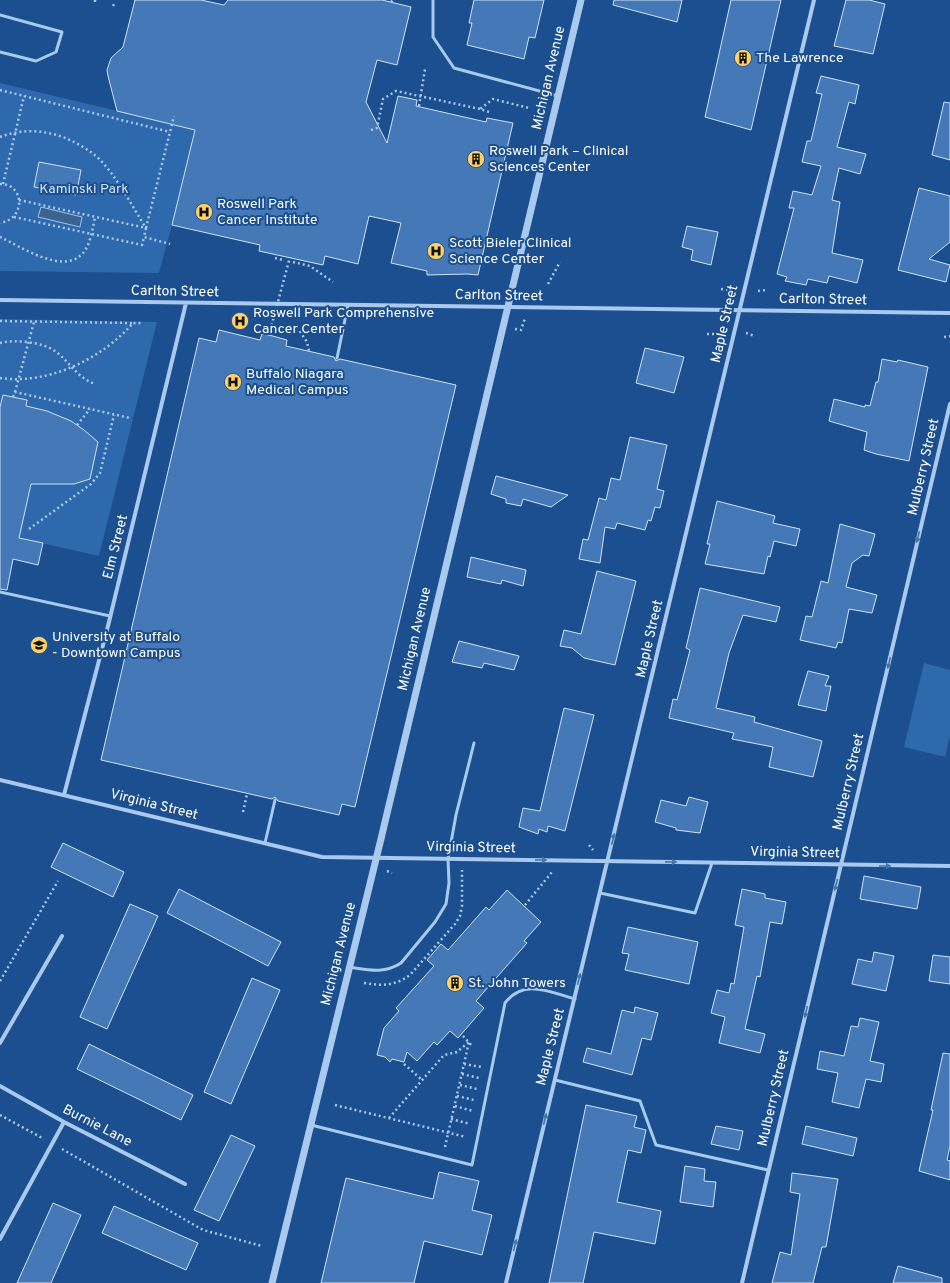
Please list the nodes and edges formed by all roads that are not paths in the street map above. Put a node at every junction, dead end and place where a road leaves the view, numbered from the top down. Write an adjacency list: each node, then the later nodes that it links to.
1 (433, 0): 6 (lane)
2 (580, 0): 6 (street, Michigan Avenue)
3 (814, 0): 11 (street, Maple Street)
4 (0, 15): 5 (lane)
5 (0, 52)
6 (558, 96): 10 (street, Michigan Avenue)
7 (0, 300): 8 (street, Carlton Street)
8 (186, 303): 9 (street, Carlton Street); 16 (street, Elm Street)
9 (348, 305): 10 (street, Carlton Street); 13 (lane)
10 (508, 308): 11 (street, Carlton Street); 22 (street, Michigan Avenue)
11 (740, 309): 12 (street, Carlton Street); 24 (street, Maple Street, one-way to 11)
12 (950, 313)
13 (337, 358)
14 (950, 404): 26 (street, Mulberry Street, one-way to 26)
15 (0, 592): 16 (lane)
16 (110, 616): 19 (street, Elm Street)
17 (474, 743): 23 (lane)
18 (0, 780): 19 (street, Virginia Street)
19 (64, 795): 21 (street, Virginia Street)
20 (275, 800): 21 (lane)
21 (265, 843): 22 (street, Virginia Street)
22 (376, 858): 23 (street, Virginia Street); 30 (street, Michigan Avenue)
23 (448, 859): 24 (street, Virginia Street, one-way to 24); 30 (lane)
24 (608, 861): 25 (street, Virginia Street, one-way to 25); 28 (street, Maple Street)
25 (712, 863): 26 (street, Virginia Street); 28 (lane)
26 (841, 864): 27 (street, Virginia Street, one-way to 27); 37 (street, Mulberry Street, one-way to 37)
27 (950, 866)
28 (600, 893): 31 (street, Maple Street, one-way to 28)
29 (62, 936): 32 (street)
30 (350, 967): 36 (street, Michigan Avenue)
31 (574, 999): 33 (street, Maple Street); 36 (lane)
32 (0, 1043)
33 (555, 1080): 37 (lane); 41 (street, Maple Street, one-way to 33)
34 (0, 1086): 35 (street, Burnie Lane)
35 (64, 1122): 38 (street, Burnie Lane); 39 (street)
36 (311, 1126): 40 (street, Michigan Avenue)
37 (768, 1170): 42 (street, Mulberry Street)
38 (185, 1184)
39 (0, 1240)
40 (272, 1283)
41 (506, 1283)
42 (742, 1283)

